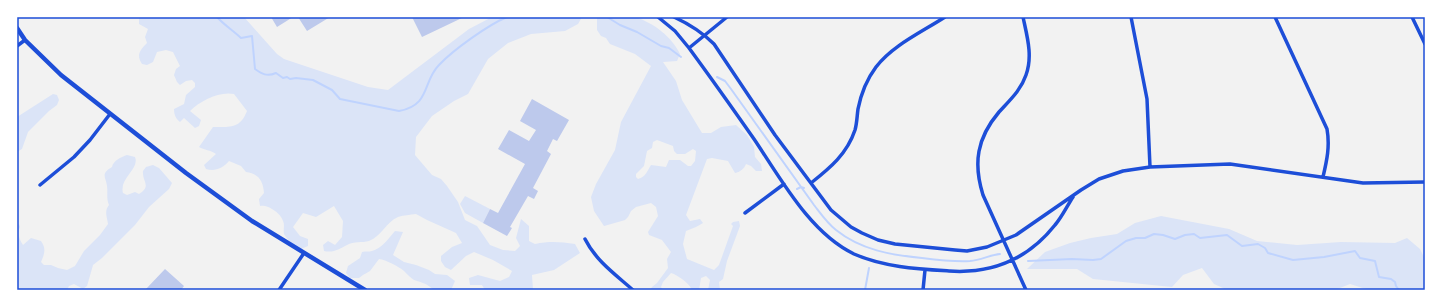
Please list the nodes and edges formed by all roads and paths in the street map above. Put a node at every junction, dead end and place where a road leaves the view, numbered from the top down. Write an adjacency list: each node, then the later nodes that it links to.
1 (658, 17): 14 (street)
2 (674, 17): 10 (street)
3 (727, 17): 10 (street)
4 (945, 17): 19 (street)
5 (1022, 17): 25 (street)
6 (1131, 17): 16 (street)
7 (1275, 17): 17 (street)
8 (1412, 17): 12 (street)
9 (17, 28): 11 (street)
10 (705, 35): 14 (street); 19 (street)
11 (25, 40): 13 (street); 15 (street)
12 (1425, 44)
13 (17, 46)
14 (690, 48): 20 (street)
15 (110, 114): 21 (street); 26 (street)
16 (1150, 167): 17 (street); 22 (street)
17 (1323, 177): 18 (street)
18 (1425, 182)
19 (811, 183): 25 (street)
20 (784, 184): 23 (street); 28 (street)
21 (40, 185)
22 (1073, 196): 25 (street); 27 (street)
23 (744, 213)
24 (585, 239): 31 (street)
25 (1003, 241): 27 (street)
26 (304, 253): 29 (street); 30 (street)
27 (1012, 261): 28 (street); 33 (street)
28 (925, 270): 32 (street)
29 (279, 290)
30 (365, 290)
31 (634, 290)
32 (922, 290)
33 (1026, 290)

